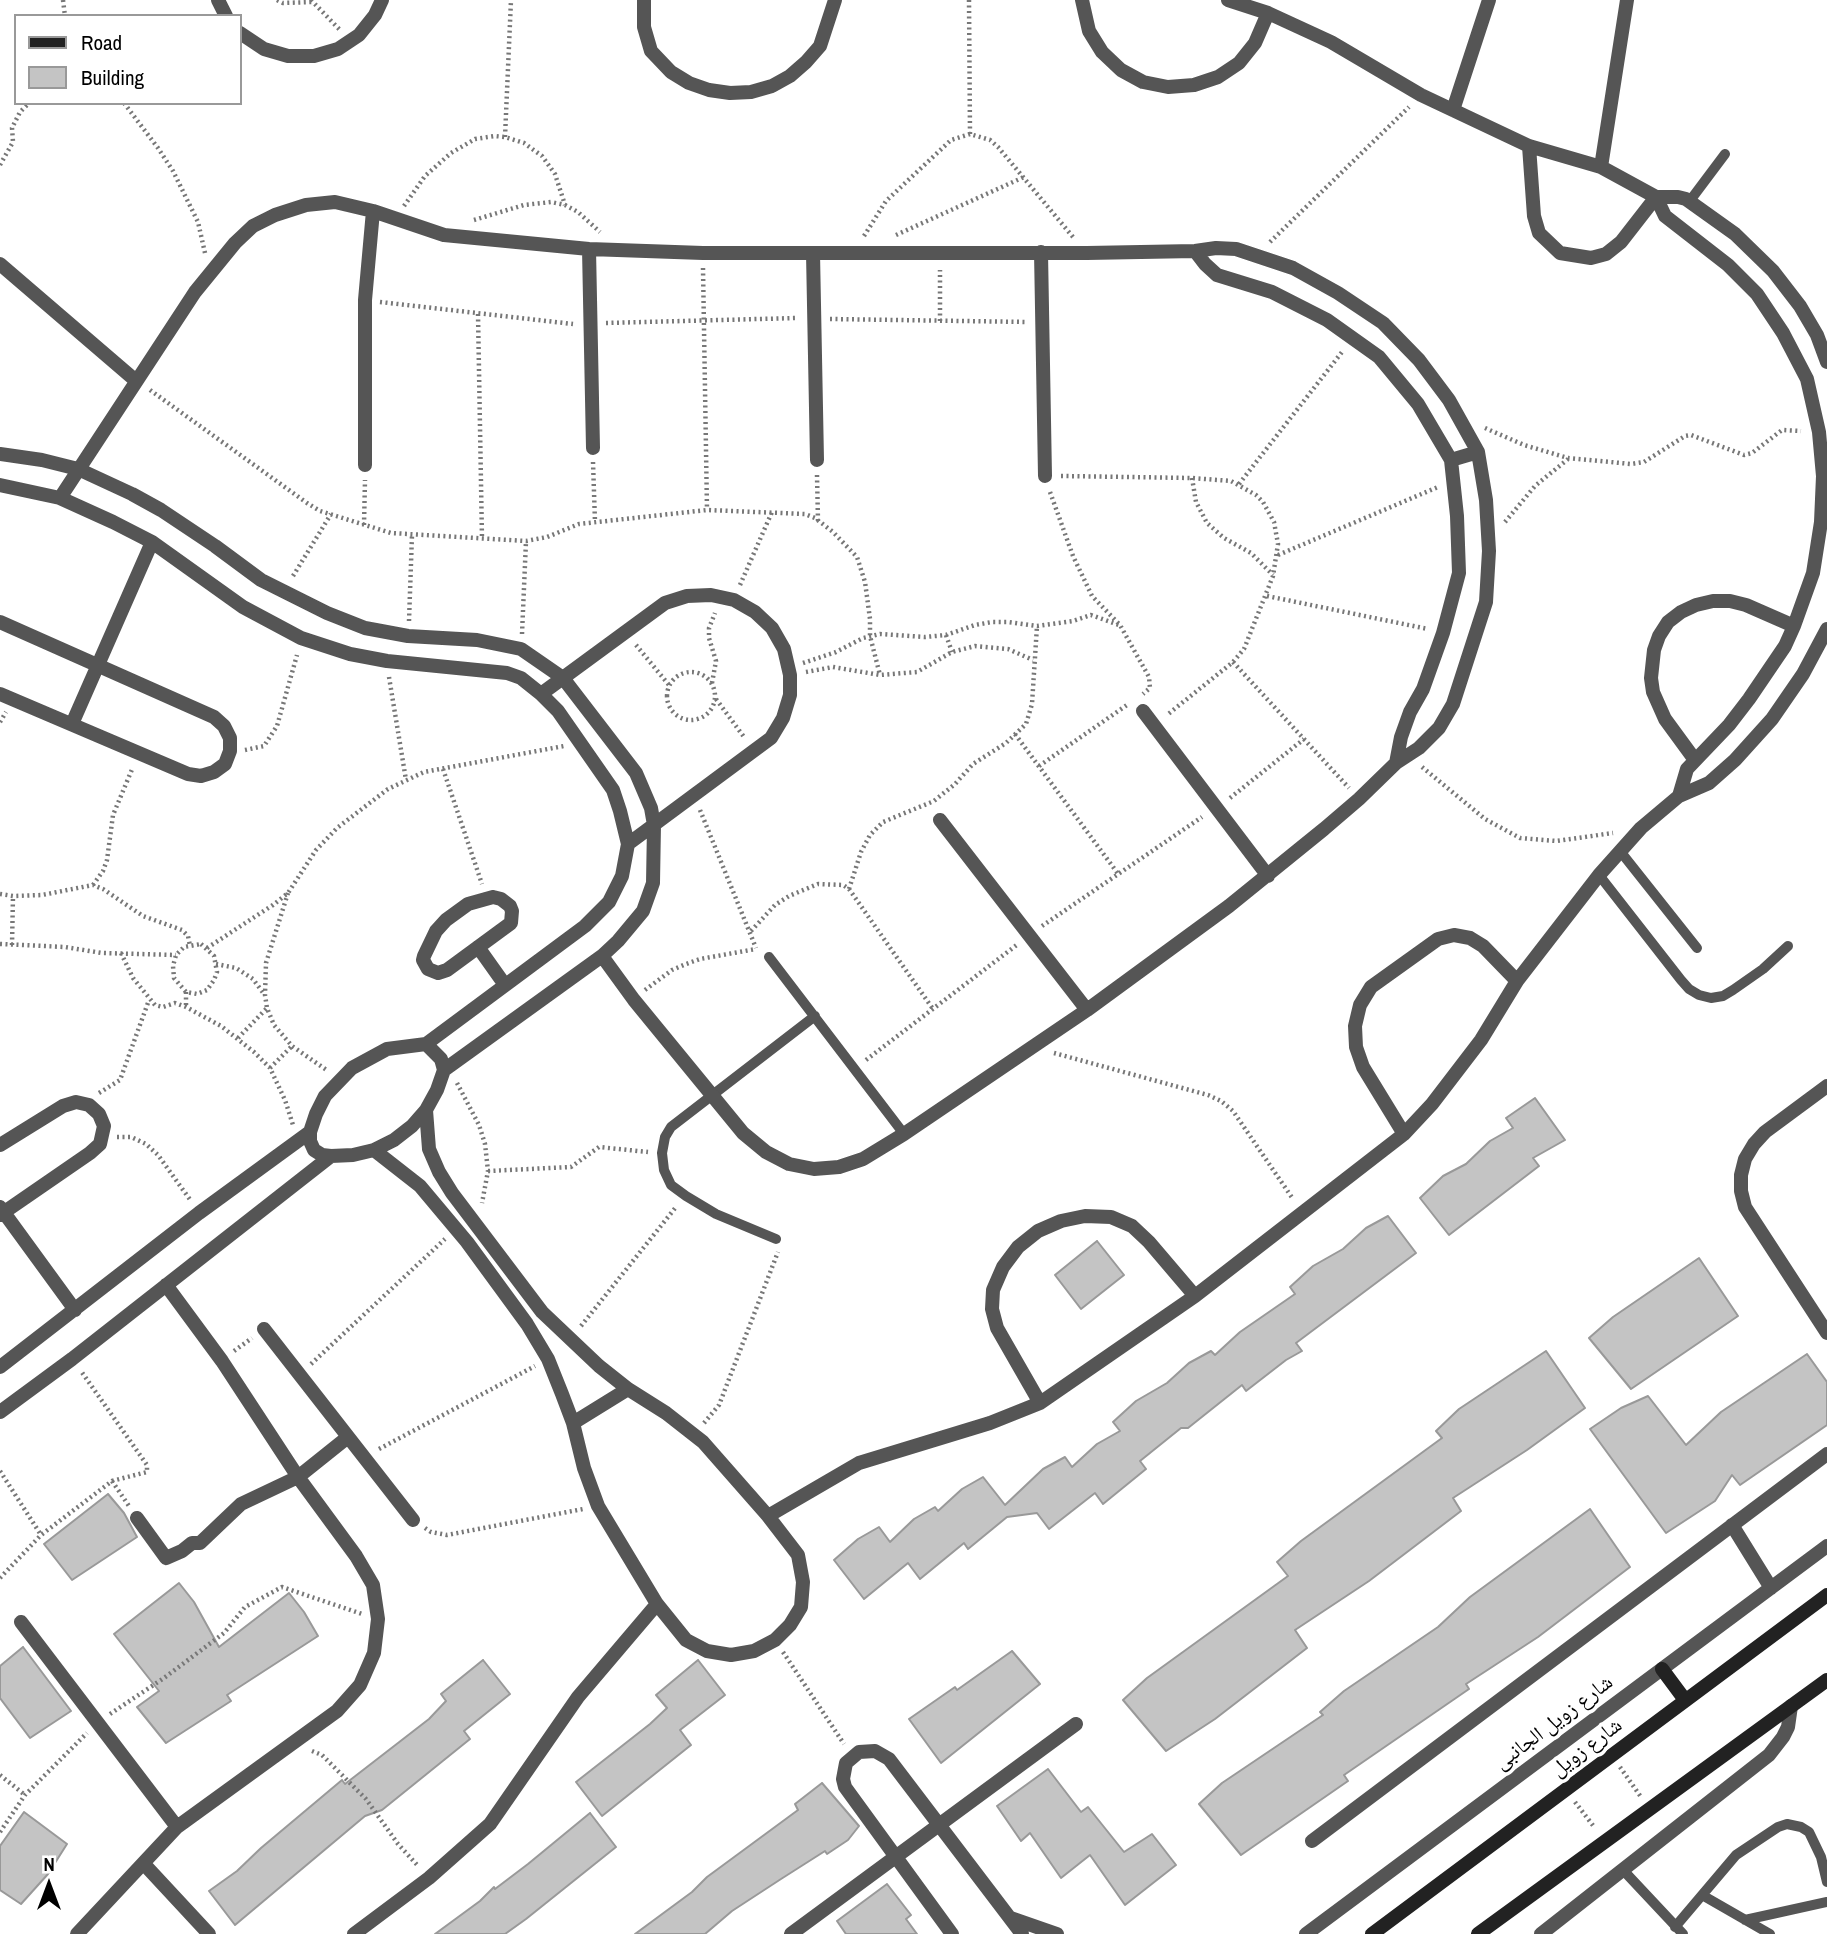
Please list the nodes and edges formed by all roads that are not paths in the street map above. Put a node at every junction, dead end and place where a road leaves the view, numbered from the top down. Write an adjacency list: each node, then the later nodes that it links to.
1 (382, 0): 10 (street)
2 (644, 0): 3 (street)
3 (835, 0)
4 (1082, 0): 9 (street)
5 (1228, 0): 8 (street)
6 (1489, 0): 11 (street)
7 (1628, 0): 14 (street)
8 (1245, 2): 9 (street)
9 (1268, 13): 11 (street)
10 (242, 34)
11 (1453, 110): 12 (street)
12 (1529, 146): 14 (street); 15 (street)
13 (1725, 154): 16 (lane)
14 (1601, 167): 15 (street)
15 (1656, 197): 16 (street); 32 (street)
16 (1689, 202): 23 (street)
17 (373, 211): 18 (street); 24 (street); 30 (street)
18 (589, 249): 21 (street); 25 (street)
19 (1195, 251): 20 (street); 26 (street); 29 (street)
20 (1041, 252): 21 (street); 33 (street)
21 (813, 253): 28 (street)
22 (0, 264): 24 (street)
23 (1827, 362)
24 (135, 380): 31 (street)
25 (593, 448)
26 (1478, 452): 29 (street); 46 (street)
27 (0, 454): 31 (street)
28 (817, 460)
29 (1451, 460): 46 (street)
30 (365, 465)
31 (78, 469): 35 (street); 41 (street)
32 (1825, 475): 38 (street)
33 (1045, 476)
34 (0, 485): 35 (street)
35 (60, 498): 36 (street)
36 (152, 542): 40 (street); 43 (street)
37 (0, 622): 40 (street)
38 (1794, 626): 47 (street); 47 (street)
39 (1827, 629): 48 (street)
40 (99, 666): 45 (street); 45 (street)
41 (563, 678): 43 (street); 50 (street); 50 (street)
42 (0, 694): 45 (street)
43 (541, 694): 51 (street)
44 (1143, 711): 54 (street)
45 (72, 724)
46 (1402, 759): 54 (street)
47 (1695, 760): 48 (street)
48 (1679, 796): 52 (street)
49 (940, 820): 62 (street)
50 (654, 825): 51 (street); 58 (street)
51 (628, 844): 61 (street)
52 (1620, 851): 53 (street); 57 (lane)
53 (1599, 875): 55 (lane); 60 (street)
54 (1268, 876): 62 (street)
55 (1788, 946)
56 (478, 947): 56 (street); 61 (street)
57 (1697, 948)
58 (602, 956): 65 (street); 67 (street)
59 (769, 957): 63 (lane)
60 (1517, 981): 71 (street); 71 (street)
61 (505, 985): 64 (street)
62 (1087, 1010): 70 (street)
63 (815, 1016): 67 (lane); 70 (lane)
64 (426, 1044): 65 (street); 69 (street)
65 (446, 1068): 68 (street)
66 (1827, 1086): 81 (street)
67 (712, 1096): 70 (street); 76 (lane)
68 (426, 1110): 73 (street); 83 (street)
69 (310, 1132): 74 (street); 79 (street)
70 (904, 1134)
71 (1404, 1134): 78 (street)
72 (0, 1145): 75 (street)
73 (374, 1150): 74 (street); 86 (street)
74 (331, 1156): 77 (street)
75 (1, 1211): 79 (street)
76 (776, 1239)
77 (166, 1285): 85 (street); 89 (street)
78 (1195, 1296): 84 (street); 84 (street)
79 (75, 1310): 82 (street)
80 (264, 1329): 87 (street)
81 (1827, 1333)
82 (0, 1367)
83 (628, 1389): 86 (street); 90 (street)
84 (1040, 1404): 90 (street)
85 (0, 1412)
86 (573, 1423): 97 (street)
87 (348, 1437): 89 (street); 92 (street)
88 (1827, 1454): 93 (street)
89 (298, 1477): 91 (street); 105 (street)
90 (768, 1516): 97 (street)
91 (137, 1518)
92 (413, 1520)
93 (1732, 1525): 95 (street); 106 (street)
94 (1827, 1546): 95 (street, شارع زويل الجانبى)
95 (1771, 1588): 99 (street, شارع زويل الجانبى)
96 (1827, 1595): 101 (main road, شارع زويل)
97 (657, 1604): 118 (street)
98 (21, 1622): 105 (street)
99 (1662, 1669): 101 (main road); 123 (street, شارع زويل الجانبى)
100 (1823, 1685): 102 (main road)
101 (1685, 1700): 124 (main road, شارع زويل)
102 (1791, 1706): 109 (street); 125 (main road)
103 (1076, 1724): 104 (street)
104 (938, 1824): 107 (street); 107 (street); 113 (street)
105 (177, 1827): 108 (street)
106 (1312, 1841)
107 (895, 1856): 119 (street); 120 (street)
108 (144, 1864): 116 (street); 117 (street)
109 (1623, 1870): 115 (lane); 126 (street)
110 (1827, 1882): 111 (lane)
111 (1702, 1895): 114 (lane); 115 (lane)
112 (1827, 1902): 114 (lane)
113 (1009, 1918): 121 (street); 122 (street)
114 (1745, 1920): 127 (lane)
115 (1679, 1931)
116 (77, 1934)
117 (209, 1934)
118 (354, 1934)
119 (791, 1934)
120 (952, 1934)
121 (1022, 1934)
122 (1057, 1934)
123 (1306, 1934)
124 (1372, 1934)
125 (1478, 1934)
126 (1541, 1934)
127 (1770, 1934)

